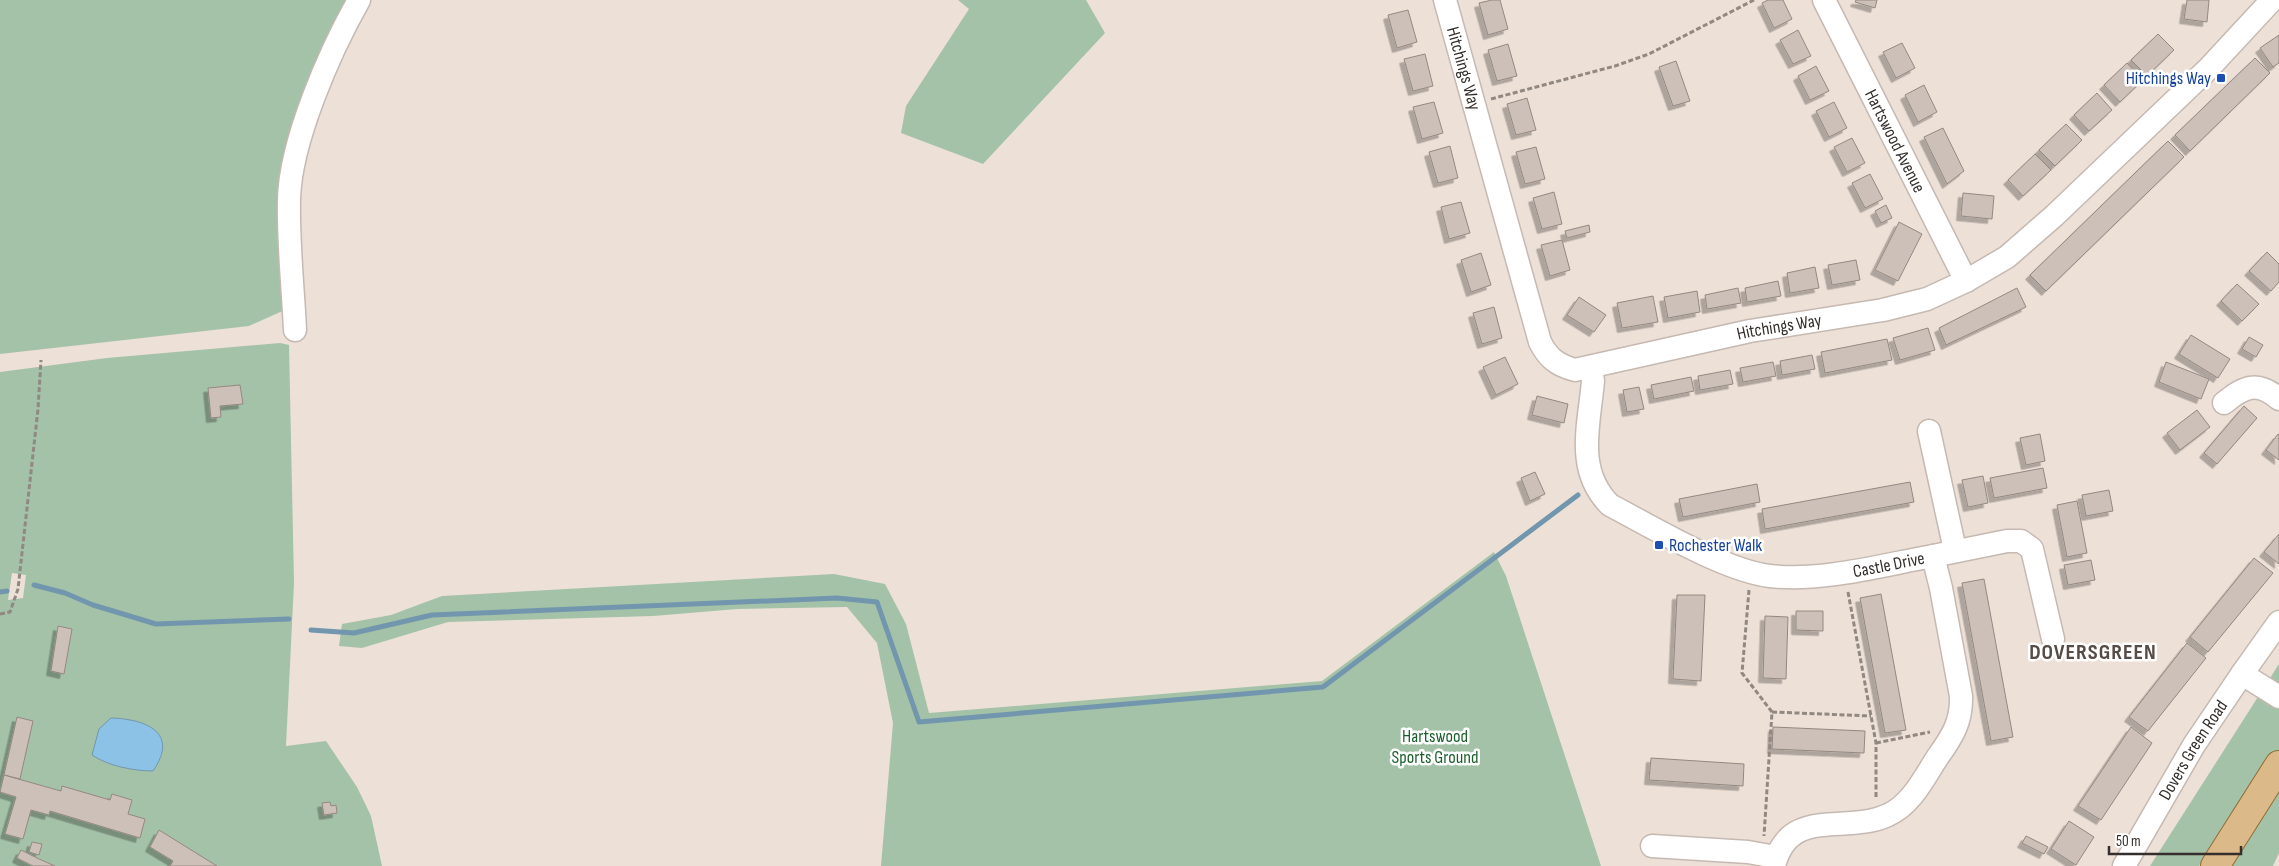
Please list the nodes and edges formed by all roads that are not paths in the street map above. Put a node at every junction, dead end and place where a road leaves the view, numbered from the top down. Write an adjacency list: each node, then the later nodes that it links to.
1 (359, 0): 6 (street)
2 (1446, 0): 7 (street, Hitchings Way)
3 (1824, 0): 5 (street, Hartswood Avenue)
4 (2272, 0): 5 (street, Hitchings Way)
5 (1966, 281): 7 (street, Hitchings Way)
6 (295, 330)
7 (1591, 367): 12 (street, Castle Drive)
8 (2279, 399): 9 (street)
9 (2224, 403)
10 (1929, 431): 11 (street)
11 (1955, 550): 12 (street); 14 (street)
12 (1933, 556): 19 (street, Castle Drive)
13 (2279, 622): 15 (street, Dovers Green Road)
14 (2053, 639)
15 (2242, 674): 16 (street); 20 (street, Dovers Green Road)
16 (2279, 698)
17 (2279, 765): 21 (main road)
18 (1652, 846): 19 (street)
19 (1775, 862)
20 (2124, 866)
21 (2215, 866)

